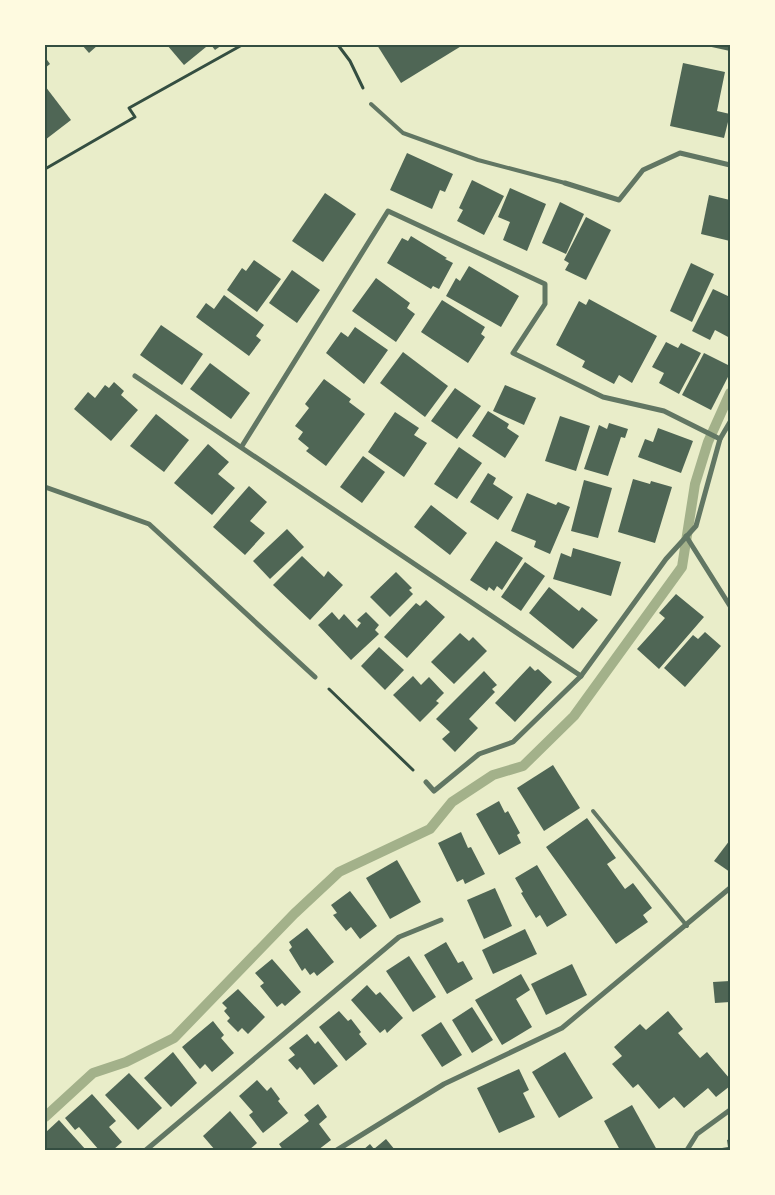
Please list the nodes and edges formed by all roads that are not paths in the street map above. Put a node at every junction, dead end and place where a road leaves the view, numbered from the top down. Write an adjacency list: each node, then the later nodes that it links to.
1 (371, 104): 3 (lane)
2 (730, 164): 3 (street)
3 (564, 183)
4 (135, 376): 7 (street)
5 (730, 422): 6 (street)
6 (720, 440): 7 (street); 9 (street)
7 (242, 446): 11 (street)
8 (45, 487): 12 (street)
9 (686, 536): 10 (street); 11 (street)
10 (730, 606)
11 (581, 676): 13 (street)
12 (316, 677)
13 (426, 782)
14 (593, 810): 17 (lane)
15 (730, 888): 17 (street)
16 (441, 920): 19 (street)
17 (686, 926): 20 (street)
18 (730, 1110): 21 (street)
19 (146, 1150)
20 (336, 1150)
21 (687, 1150)

